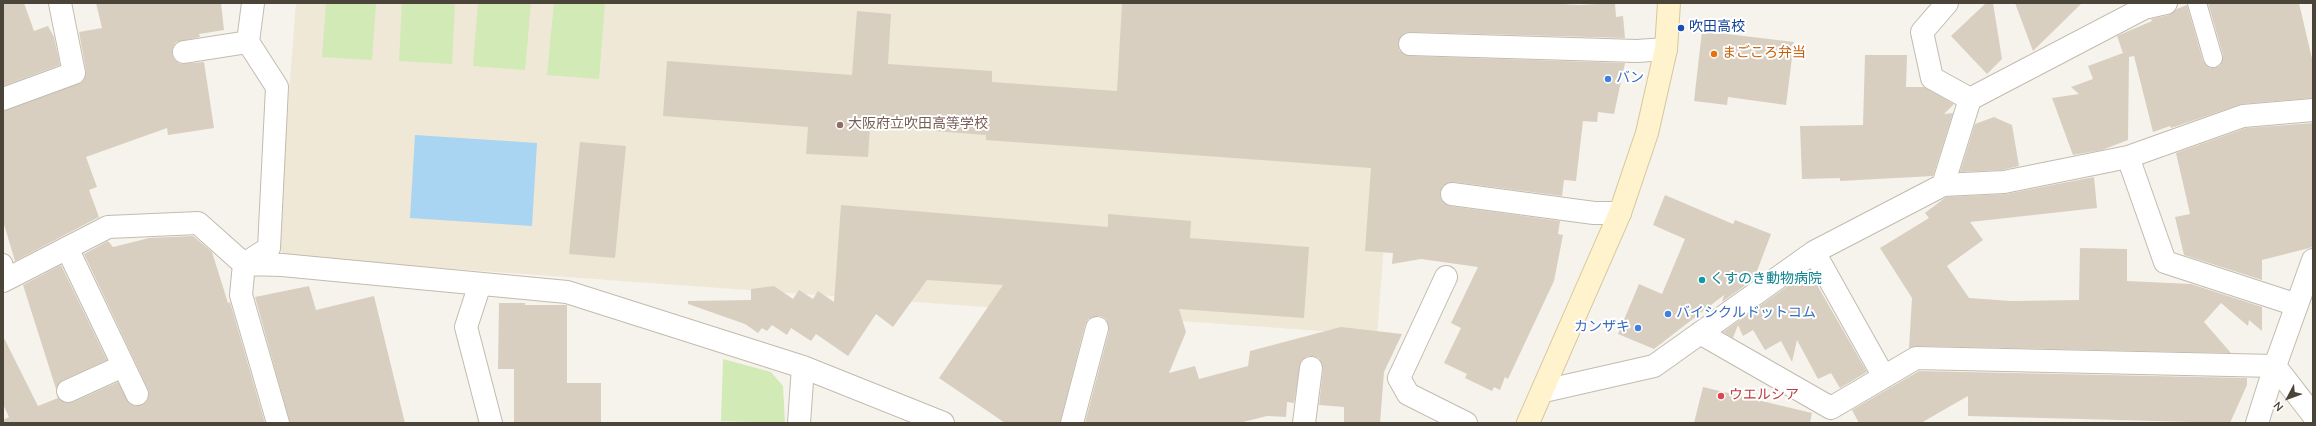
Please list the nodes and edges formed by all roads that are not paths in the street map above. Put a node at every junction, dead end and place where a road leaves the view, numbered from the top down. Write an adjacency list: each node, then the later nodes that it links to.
1 (60, 3): 12 (street)
2 (253, 3): 7 (street)
3 (1669, 3): 9 (street)
4 (1947, 3): 13 (street)
5 (2166, 3): 13 (street)
6 (2197, 3): 11 (lane)
7 (248, 42): 10 (street); 22 (street)
8 (1410, 44): 9 (street)
9 (1666, 49): 18 (street)
10 (184, 52)
11 (2213, 58)
12 (3, 99)
13 (1970, 99): 16 (street)
14 (2313, 110): 15 (street)
15 (2128, 157): 16 (street); 26 (street)
16 (1943, 185): 20 (street)
17 (1452, 194): 18 (street)
18 (1620, 213): 35 (street)
19 (67, 248): 22 (street); 23 (street); 29 (street)
20 (1814, 252): 28 (street); 33 (street)
21 (2313, 260): 26 (street)
22 (244, 264): 25 (street); 38 (street)
23 (5, 274)
24 (1446, 276): 44 (street)
25 (480, 284): 31 (street); 39 (street)
26 (2297, 305): 30 (street)
27 (1097, 328): 42 (street)
28 (1700, 333): 33 (street); 35 (street)
29 (123, 366): 34 (street); 36 (street)
30 (2275, 366): 33 (street); 37 (street); 46 (street)
31 (803, 367): 40 (street); 41 (street)
32 (1310, 368): 43 (street)
33 (1884, 377)
34 (68, 391)
35 (1544, 391): 45 (street)
36 (137, 394)
37 (2313, 415)
38 (278, 423)
39 (491, 423)
40 (800, 423)
41 (943, 423)
42 (1072, 423)
43 (1304, 423)
44 (1466, 423)
45 (1528, 423)
46 (2257, 423)

